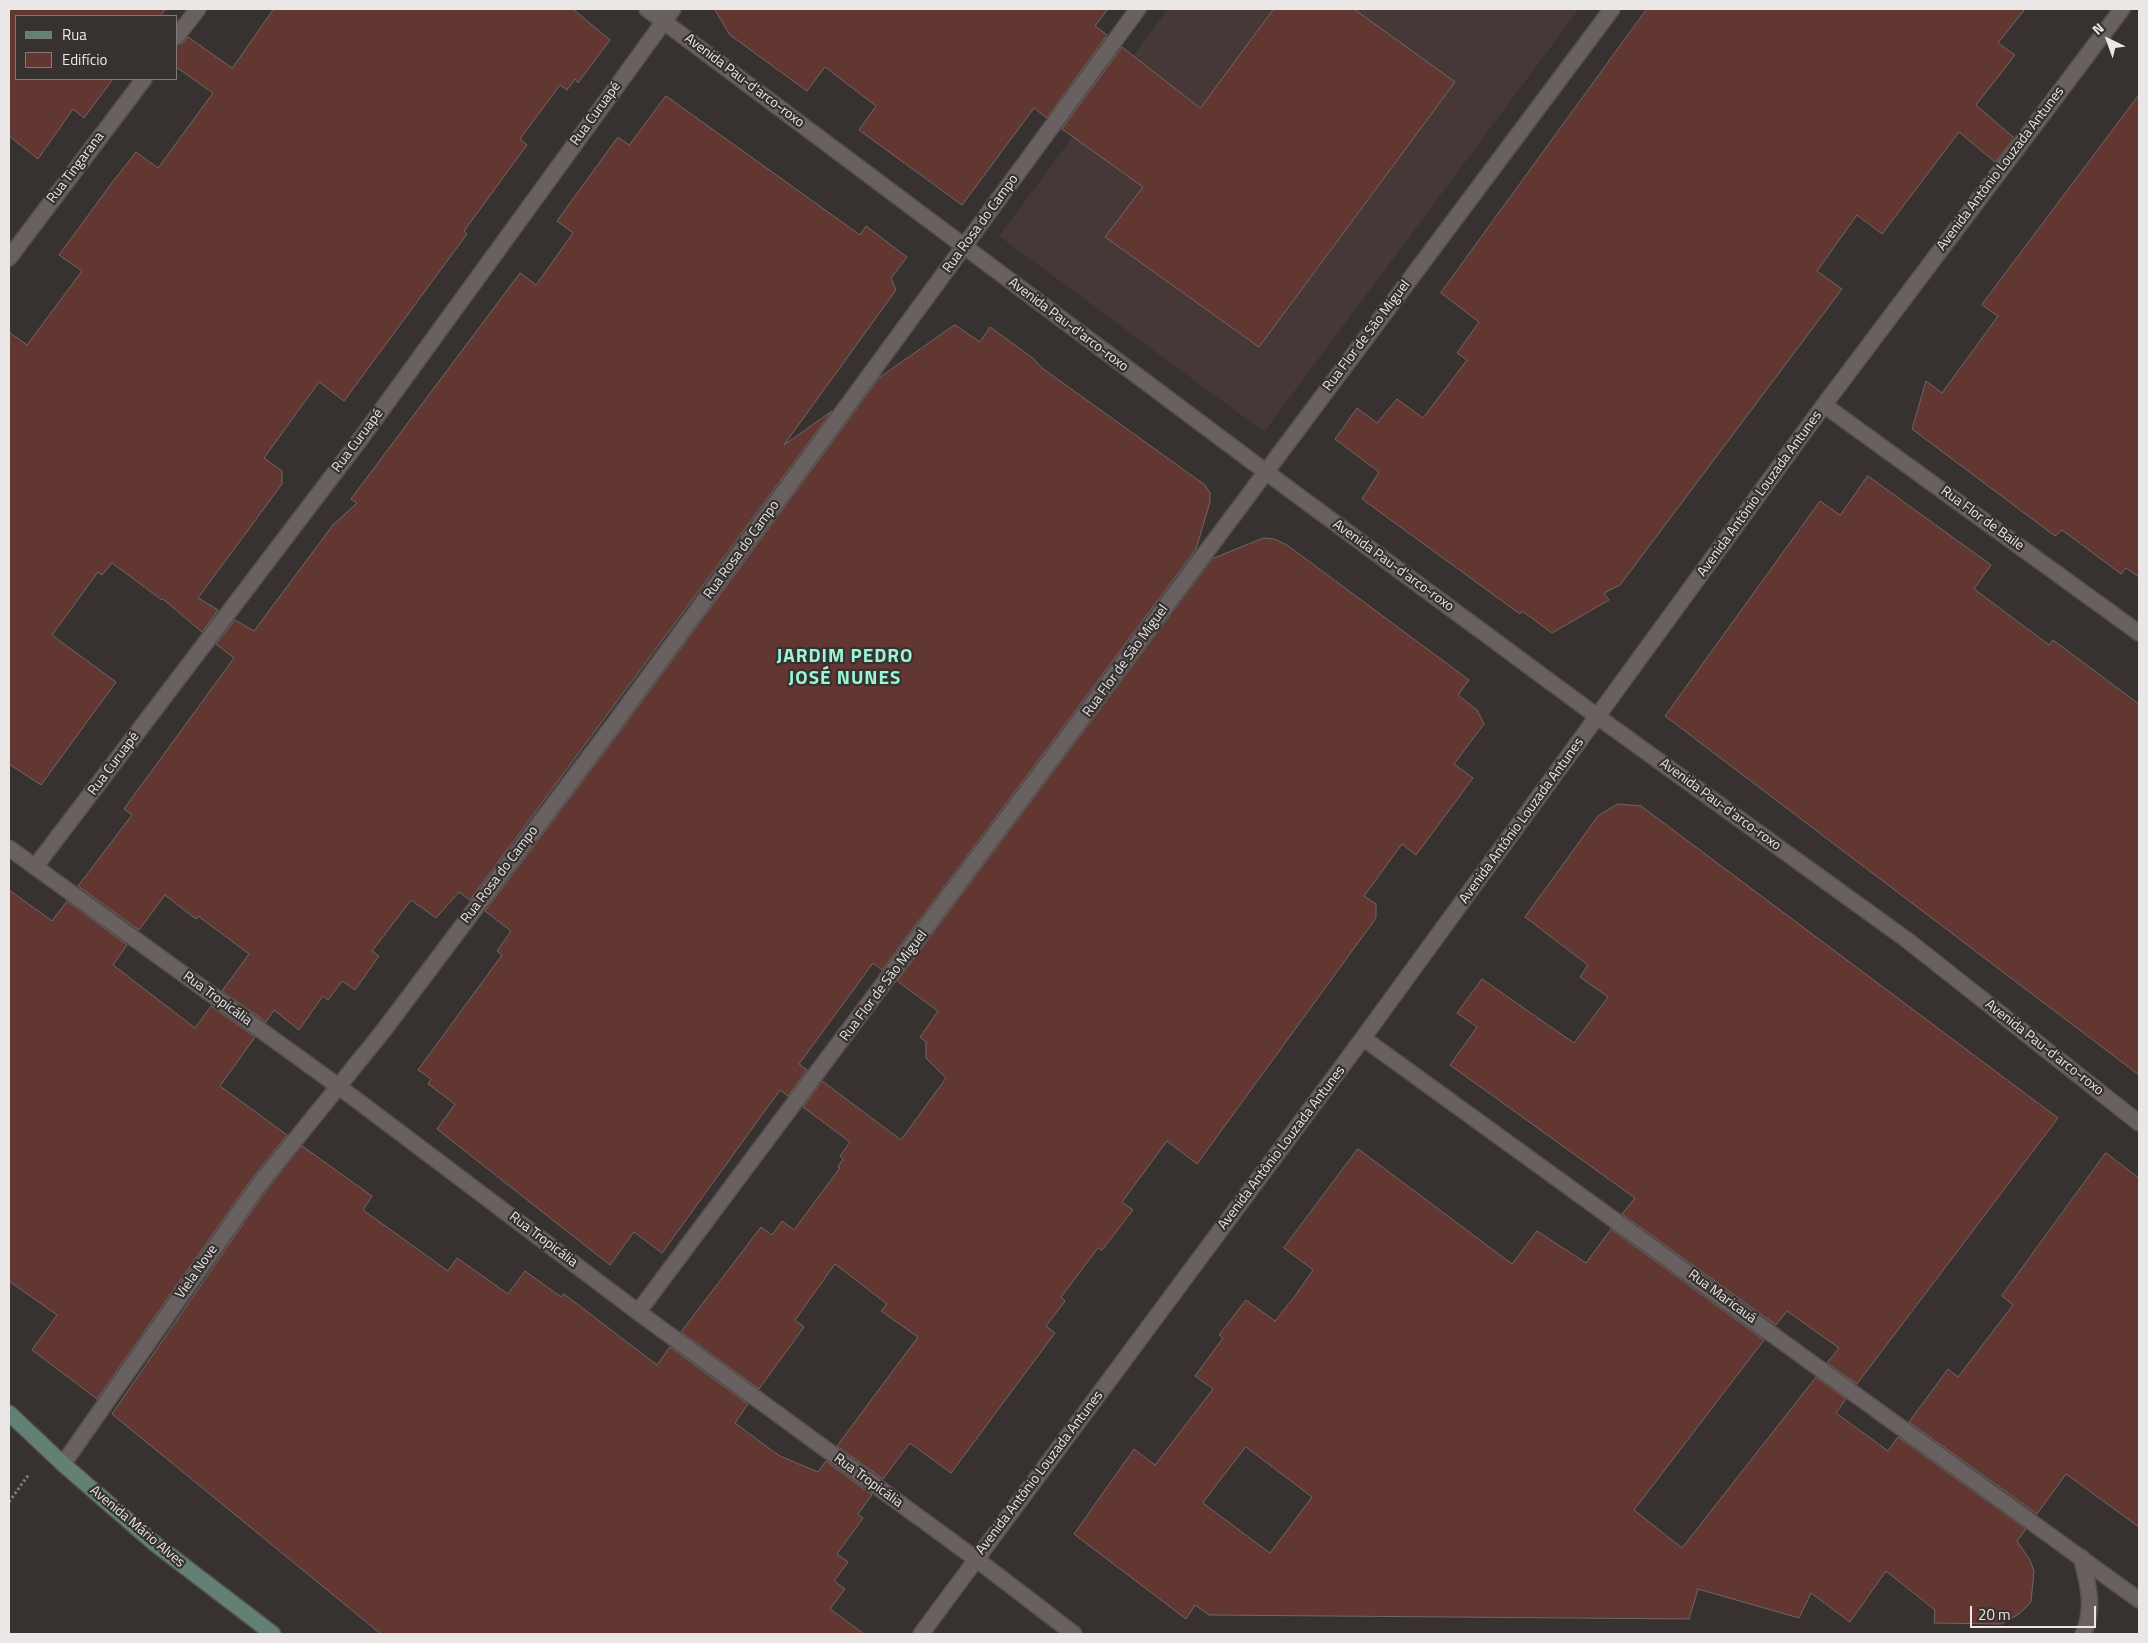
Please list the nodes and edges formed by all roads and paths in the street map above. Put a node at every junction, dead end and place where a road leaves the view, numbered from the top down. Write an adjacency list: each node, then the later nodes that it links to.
1 (198, 9): 7 (street)
2 (647, 9): 6 (street, Avenida Pau-d'arco-roxo)
3 (1138, 9): 9 (street, Rua Rosa do Campo)
4 (1612, 9): 12 (street, Rua Flor de São Miguel)
5 (2122, 9): 11 (street, Avenida Antônio Louzada Antunes)
6 (668, 15): 9 (street, Avenida Pau-d'arco-roxo); 16 (street, Rua Curuapé)
7 (178, 34)
8 (143, 80): 10 (street, Rua Tingarana)
9 (964, 248): 12 (street, Avenida Pau-d'arco-roxo); 18 (street, Rua Rosa do Campo)
10 (9, 258)
11 (1824, 405): 13 (street, Rua Flor de Baile); 14 (street, Avenida Antônio Louzada Antunes)
12 (1266, 472): 14 (street, Avenida Pau-d'arco-roxo); 20 (street, Rua Flor de São Miguel)
13 (2139, 633)
14 (1598, 718): 17 (street, Avenida Antônio Louzada Antunes); 19 (street, Avenida Pau-d'arco-roxo)
15 (9, 848): 16 (street, Rua Tropicália)
16 (35, 867): 18 (street, Rua Tropicália)
17 (1363, 1038): 23 (street, Rua Maricauá); 24 (street, Avenida Antônio Louzada Antunes)
18 (338, 1086): 20 (street, Rua Tropicália); 22 (street, Viela Nove)
19 (2139, 1123)
20 (638, 1312): 24 (street, Rua Tropicália)
21 (9, 1413): 22 (street, Avenida Mário Alves)
22 (63, 1464): 26 (street, Avenida Mário Alves)
23 (2081, 1557): 25 (street, Rua Maricauá); 29 (street)
24 (976, 1559): 27 (street, Avenida Antônio Louzada Antunes); 28 (street, Rua Tropicália)
25 (2139, 1600)
26 (273, 1634)
27 (921, 1634)
28 (1074, 1634)
29 (2083, 1634)

